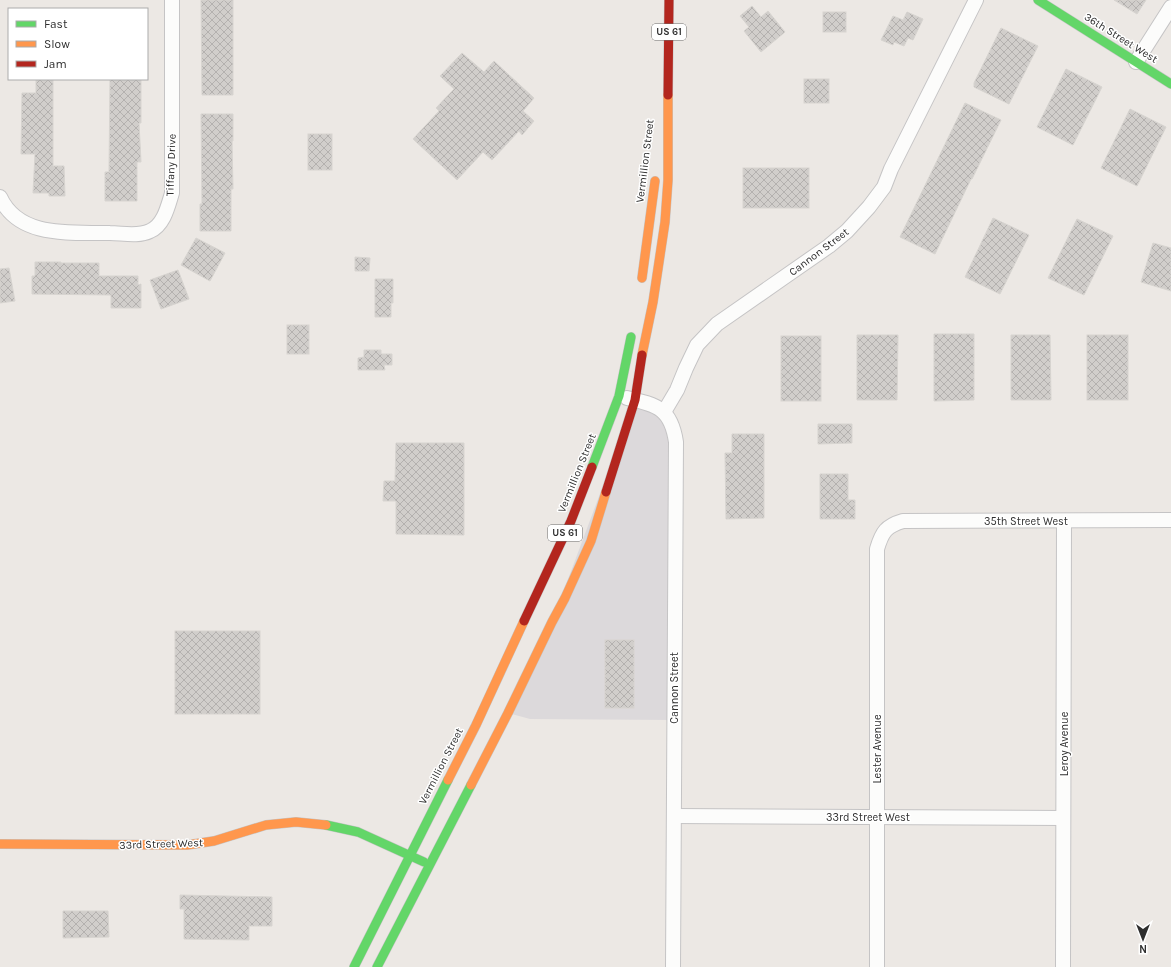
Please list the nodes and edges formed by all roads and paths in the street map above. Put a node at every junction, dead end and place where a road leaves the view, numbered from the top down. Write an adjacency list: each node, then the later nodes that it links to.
1 (172, 0): 11 (street, Tiffany Drive)
2 (669, 0): 7 (main road, Vermillion Street / US 61)
3 (976, 0): 16 (street, Cannon Street)
4 (1038, 0): 6 (main road, 36th Street West)
5 (1171, 7): 6 (street)
6 (1136, 62): 8 (main road, 36th Street West)
7 (668, 65): 9 (main road, Vermillion Street / US 61); 15 (main road, Vermillion Street / US 61)
8 (1171, 84)
9 (659, 142)
10 (655, 173): 12 (main road, Vermillion Street)
11 (1, 203)
12 (640, 287)
13 (632, 329): 14 (main road, Vermillion Street / US 61)
14 (619, 396): 15 (street); 24 (main road, Vermillion Street / US 61)
15 (635, 400): 16 (street); 25 (main road, Vermillion Street / US 61)
16 (664, 412): 20 (street, Cannon Street)
17 (1064, 520): 18 (street, 35th Street West); 19 (street, 35th Street West); 22 (street, Leroy Avenue)
18 (1171, 520)
19 (884, 532): 21 (street, Lester Avenue)
20 (674, 816): 21 (street, 33rd Street West); 28 (street, Cannon Street)
21 (877, 817): 22 (street, 33rd Street West); 29 (street, Lester Avenue)
22 (1063, 818): 30 (street, Leroy Avenue)
23 (0, 844): 24 (main road, 33rd Street West)
24 (410, 855): 25 (main road, 33rd Street West); 26 (main road, Vermillion Street / US 61)
25 (429, 865): 27 (main road, Vermillion Street / US 61)
26 (354, 967)
27 (377, 967)
28 (673, 967)
29 (877, 967)
30 (1063, 967)

